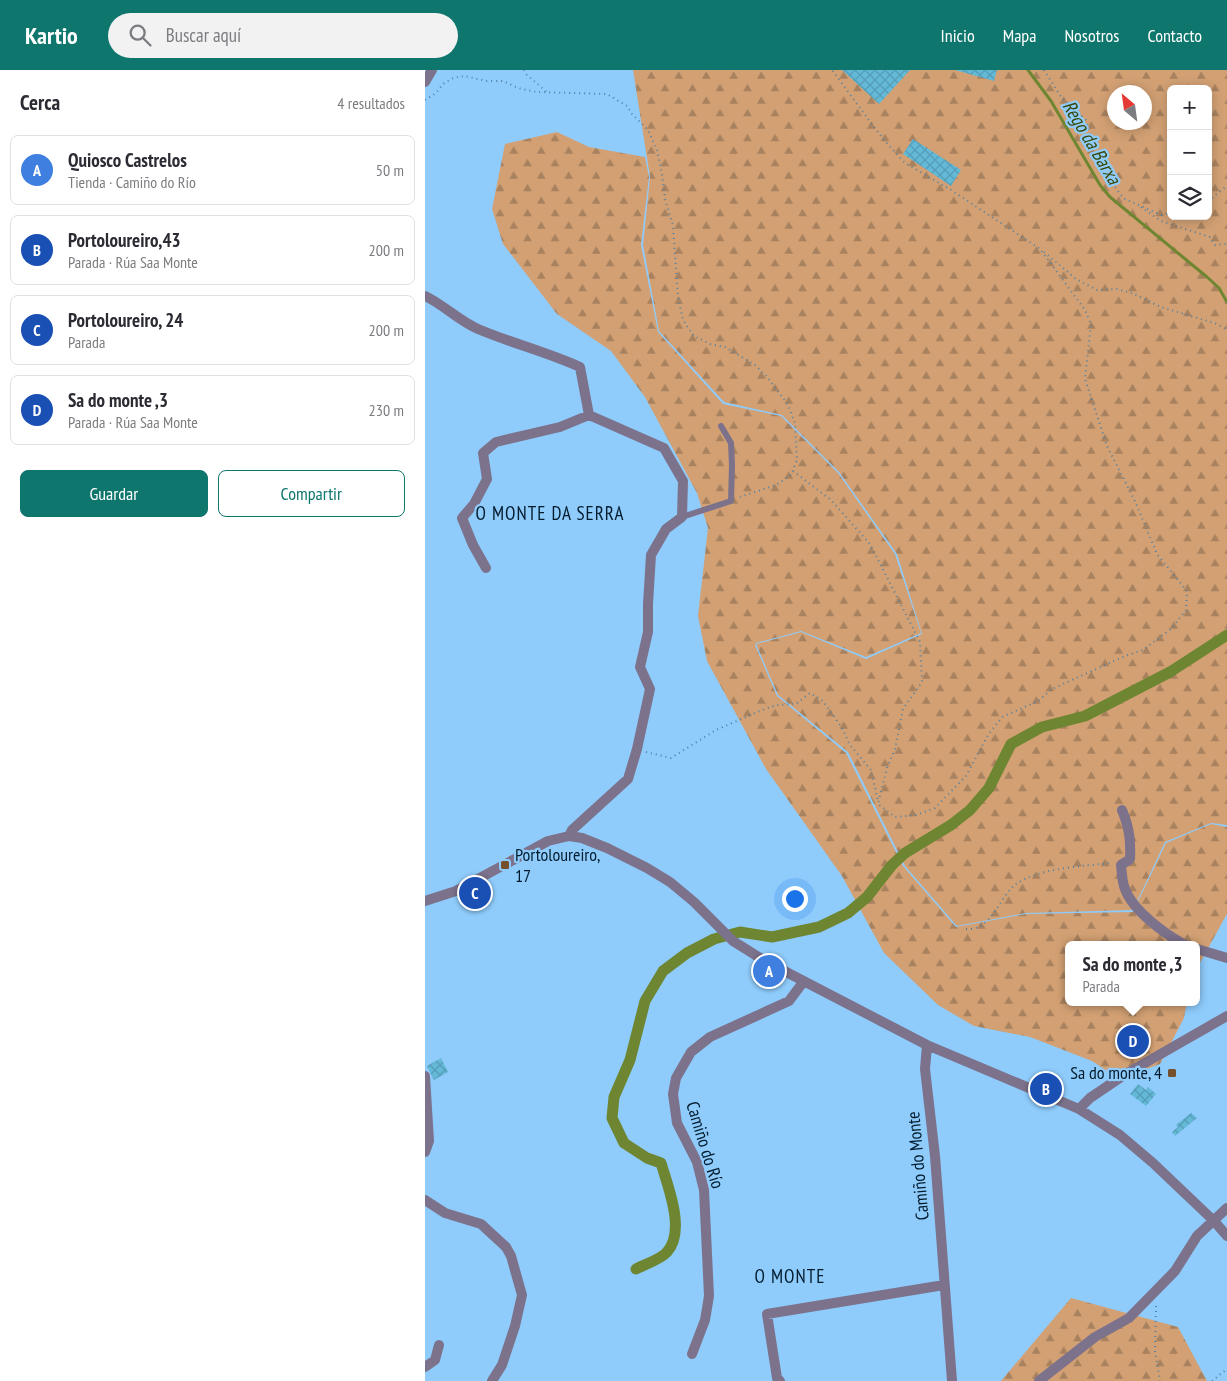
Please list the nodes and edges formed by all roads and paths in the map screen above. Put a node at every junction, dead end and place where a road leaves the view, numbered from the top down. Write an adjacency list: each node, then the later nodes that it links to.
1 (432, 70): 5 (street)
2 (524, 70): 6 (path)
3 (832, 70): 13 (path)
4 (1044, 70): 10 (path)
5 (425, 82)
6 (549, 93): 7 (path); 18 (path)
7 (425, 100)
8 (1227, 186): 9 (path)
9 (1212, 199)
10 (1135, 203): 11 (path); 12 (path)
11 (1167, 214)
12 (1227, 244)
13 (1040, 249): 15 (path); 23 (path)
14 (425, 296): 16 (street)
15 (1227, 330)
16 (589, 415): 20 (street); 21 (street)
17 (721, 426): 19 (lane)
18 (793, 471): 19 (path); 23 (path)
19 (731, 501): 20 (lane)
20 (682, 516): 22 (street)
21 (486, 568)
22 (637, 749): 23 (path); 25 (street)
23 (878, 804)
24 (1122, 810): 26 (street)
25 (569, 836): 27 (street); 32 (street)
26 (1121, 865): 28 (path); 29 (street)
27 (425, 901)
28 (967, 929)
29 (1177, 941)
30 (1200, 950): 31 (street)
31 (1227, 958)
32 (804, 981): 34 (street); 45 (street, Camiño do Río)
33 (1227, 1016): 36 (street)
34 (927, 1045): 36 (street); 42 (street, Camiño do Monte)
35 (425, 1076): 37 (street)
36 (1079, 1109): 40 (street)
37 (425, 1152)
38 (425, 1200): 48 (street)
39 (1227, 1208): 40 (street)
40 (1214, 1221): 41 (street); 43 (street)
41 (1227, 1236)
42 (944, 1285): 49 (street); 50 (street, Camiño do Monte)
43 (1158, 1288): 51 (street); 52 (path)
44 (439, 1345): 46 (street)
45 (692, 1354)
46 (425, 1367)
47 (1227, 1369): 53 (path)
48 (492, 1381)
49 (780, 1381)
50 (951, 1381)
51 (1039, 1381)
52 (1161, 1381)
53 (1212, 1381)

